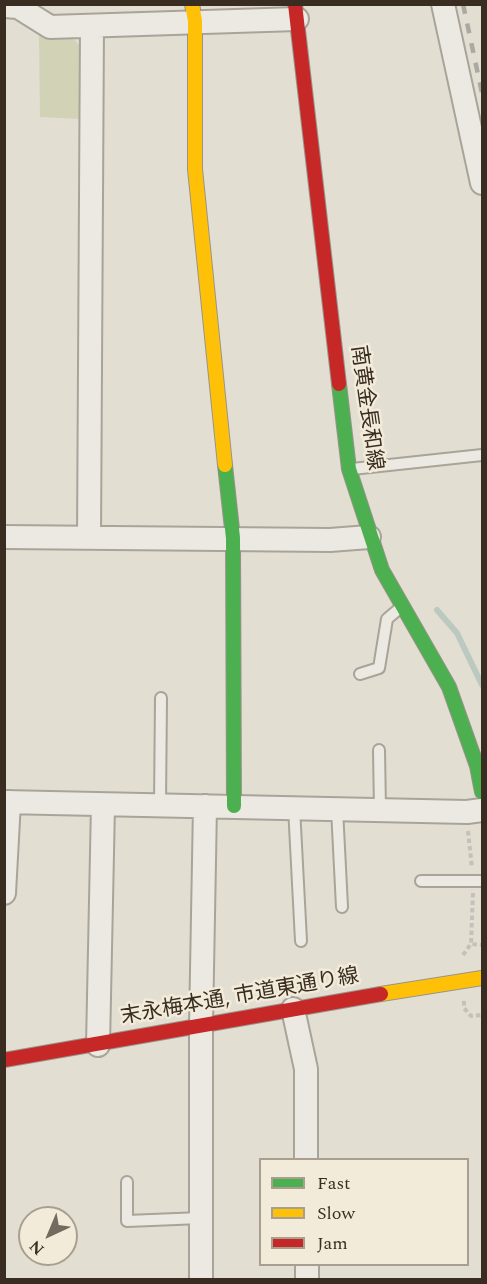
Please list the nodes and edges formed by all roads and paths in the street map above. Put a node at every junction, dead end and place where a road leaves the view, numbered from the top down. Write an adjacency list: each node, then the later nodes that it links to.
1 (444, 4): 7 (street)
2 (4, 6): 3 (street)
3 (32, 10): 6 (street)
4 (296, 12): 5 (street); 9 (street, 南黄金長和線)
5 (194, 13): 6 (street); 13 (street)
6 (92, 26): 12 (street)
7 (483, 183)
8 (483, 454): 9 (lane)
9 (349, 469): 11 (street, 南黄金長和線)
10 (4, 537): 12 (street)
11 (369, 537): 13 (street); 14 (street, 南黄金長和線)
12 (89, 538): 13 (street)
13 (233, 538): 23 (street)
14 (402, 607): 15 (lane); 18 (street, 南黄金長和線)
15 (360, 674)
16 (161, 698): 21 (lane)
17 (379, 750): 26 (lane)
18 (483, 792)
19 (7, 802): 20 (street); 30 (street)
20 (104, 805): 21 (street); 36 (street)
21 (160, 805): 22 (street)
22 (205, 806): 23 (street); 35 (street)
23 (234, 806): 24 (street)
24 (294, 807): 25 (street); 32 (lane)
25 (337, 809): 26 (street); 31 (lane)
26 (380, 810): 27 (street)
27 (483, 810)
28 (420, 881): 29 (lane)
29 (483, 881)
30 (4, 893)
31 (342, 907)
32 (301, 941)
33 (483, 978): 34 (street, 末永梅本通, 市道東通り線)
34 (293, 1009): 35 (street, 末永梅本通, 市道東通り線); 38 (street)
35 (201, 1025): 36 (street, 末永梅本通, 市道東通り線); 40 (street)
36 (99, 1045): 37 (street, 末永梅本通, 市道東通り線)
37 (4, 1060)
38 (306, 1158)
39 (127, 1182): 40 (lane)
40 (201, 1218): 41 (street)
41 (201, 1280)

